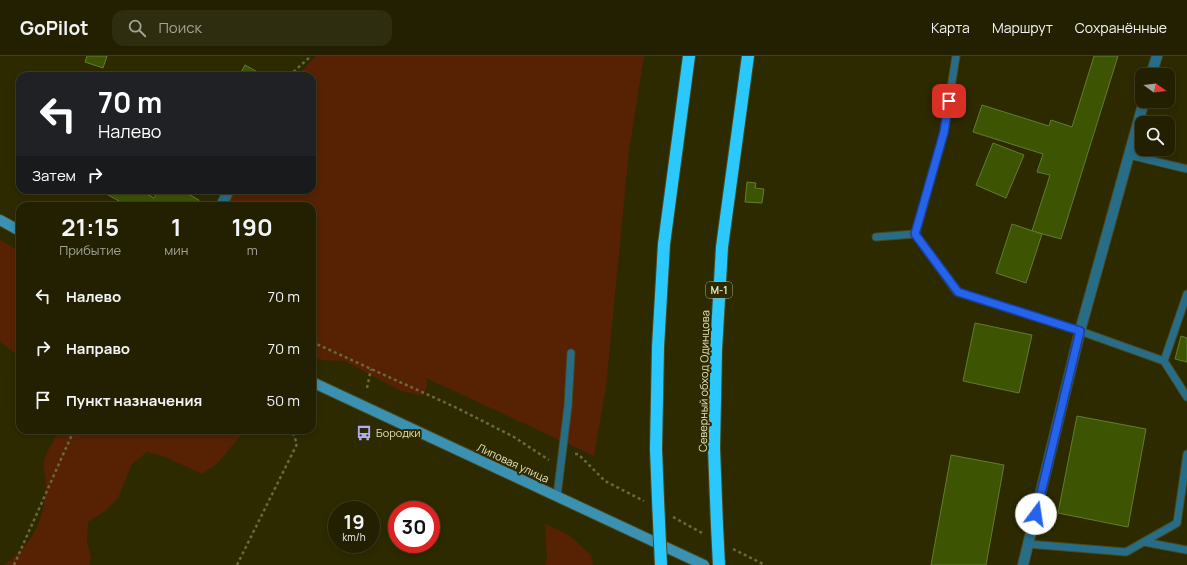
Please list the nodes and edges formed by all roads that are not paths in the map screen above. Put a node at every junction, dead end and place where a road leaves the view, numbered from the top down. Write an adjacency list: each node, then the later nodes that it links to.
1 (689, 56): 24 (highway, bridge)
2 (748, 56): 26 (highway, Северный обход Одинцова / М-1, bridge)
3 (956, 56): 11 (lane)
4 (1157, 56): 5 (street)
5 (1154, 68)
6 (1142, 108): 7 (street)
7 (1129, 155): 8 (lane); 14 (street)
8 (1187, 169)
9 (0, 220): 10 (street)
10 (16, 229)
11 (915, 234): 12 (lane); 14 (lane)
12 (876, 237)
13 (1187, 294): 16 (lane)
14 (1080, 331): 16 (lane); 22 (street)
15 (571, 353): 20 (lane)
16 (1164, 361): 18 (lane)
17 (316, 384): 20 (street, Липовая улица)
18 (1187, 396)
19 (1187, 454): 21 (lane)
20 (557, 496): 25 (street, Липовая улица)
21 (1144, 542): 22 (lane); 23 (lane)
22 (1028, 544): 27 (street)
23 (1187, 550)
24 (661, 565)
25 (704, 565)
26 (719, 565)
27 (1023, 565)

